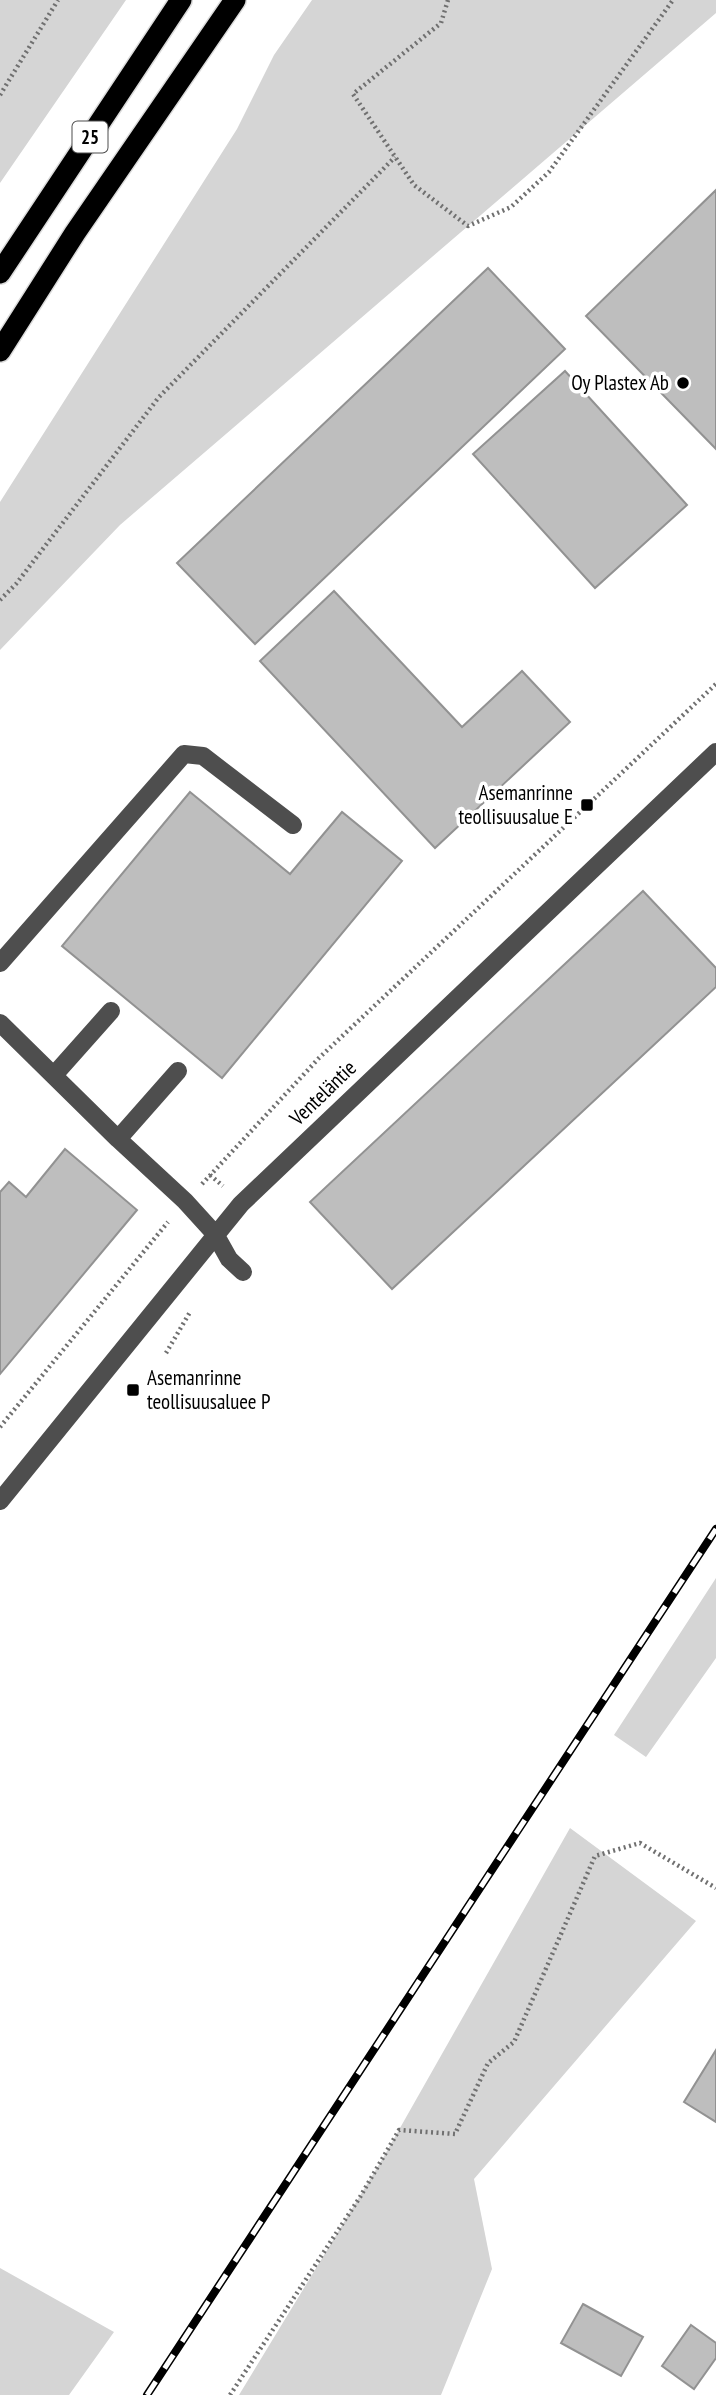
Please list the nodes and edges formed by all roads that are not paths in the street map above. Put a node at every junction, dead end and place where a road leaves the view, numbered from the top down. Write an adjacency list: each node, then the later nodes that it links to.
1 (181, 0): 3 (highway, 25)
2 (235, 0): 4 (highway, 25)
3 (0, 273)
4 (0, 352)
5 (716, 752): 13 (street, Venteläntie)
6 (293, 825): 7 (street)
7 (0, 962)
8 (111, 1011): 11 (street)
9 (0, 1023): 11 (street)
10 (178, 1071): 12 (street)
11 (55, 1074): 12 (street)
12 (118, 1139): 13 (street)
13 (215, 1234): 14 (street); 15 (street, Venteläntie)
14 (243, 1272)
15 (0, 1501)

